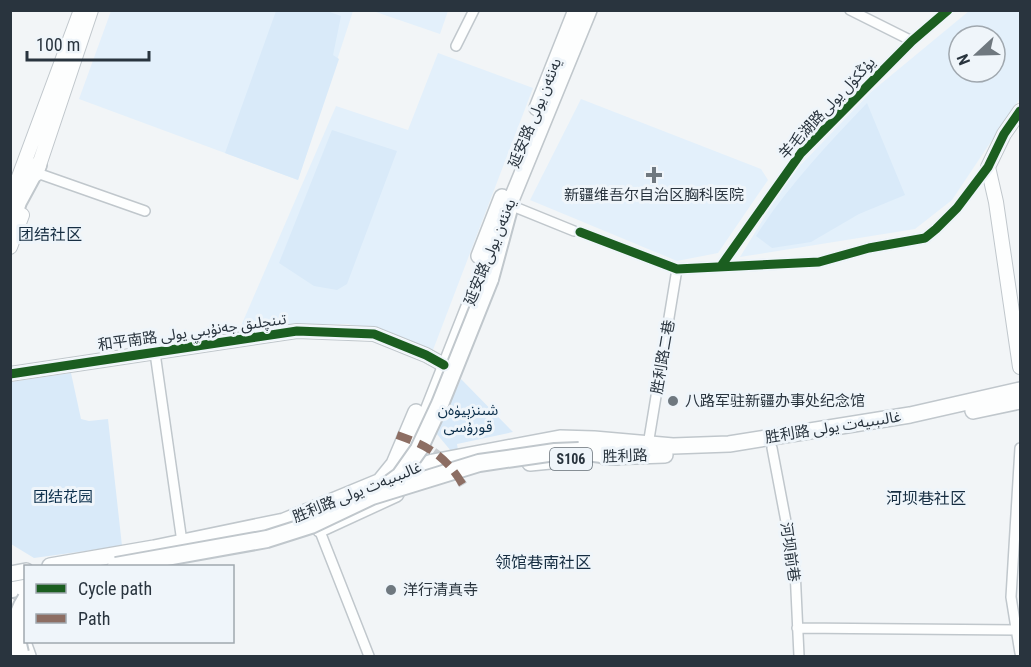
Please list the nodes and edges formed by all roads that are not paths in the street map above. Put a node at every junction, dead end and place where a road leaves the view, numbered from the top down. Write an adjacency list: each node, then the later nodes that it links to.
1 (81, 10): 13 (street)
2 (91, 10): 12 (street)
3 (474, 10): 9 (street)
4 (576, 10): 22 (main road, 延安路 يەنئەن يولى)
5 (589, 10): 15 (main road, 延安路يەنئەن يولى)
6 (850, 10): 8 (street)
7 (944, 12): 8 (street, 羊毛湖路يۇڭكۆل يولى)
8 (912, 41): 19 (street, 羊毛湖路يۇڭكۆل يولى)
9 (456, 46)
10 (1020, 111): 11 (street)
11 (988, 166): 19 (street); 23 (street)
12 (38, 169): 16 (street); 17 (highway); 18 (street)
13 (16, 171): 14 (street)
14 (10, 201)
15 (510, 205): 20 (street); 22 (main road, 延安路يەنئەن يولى); 34 (highway, bridge)
16 (145, 211)
17 (10, 226)
18 (10, 247)
19 (721, 266): 20 (street)
20 (677, 268): 27 (street, 胜利路二巷)
21 (155, 353): 22 (street, 和平南路 تىنچلىق جەنۇبىي يولى); 24 (street, 和平南路 تىنچلىق جەنۇبىي يولى); 36 (street)
22 (440, 363): 31 (main road, 延安路يەنئەن يولى); 32 (main road, 延安路 يەنئەن يولى)
23 (1020, 367)
24 (10, 374)
25 (1020, 390): 27 (main road, 胜利路 غالىبىيەت يولى / S106)
26 (1020, 401): 29 (main road, 胜利路 / S106)
27 (648, 445): 31 (main road, 胜利路 غالىبىيەت يولى / S106)
28 (1020, 447): 44 (street)
29 (772, 448): 30 (main road, 胜利路 / S106); 43 (street, 河坝前巷)
30 (617, 456): 33 (main road, 胜利路 / S106); 34 (highway, bridge)
31 (405, 471): 32 (main road, 胜利路 غالىبىيەت يولى / S106); 33 (main road, 延安路يەنئەن يولى)
32 (381, 480): 36 (main road, 胜利路 غالىبىيەت يولى / S106)
33 (395, 494): 35 (main road, 胜利路 / S106)
34 (372, 496): 38 (highway, bridge)
35 (319, 529): 39 (main road, 胜利路 / S106); 47 (street)
36 (182, 542): 37 (main road, 胜利路 غالىبىيەت يولى / S106)
37 (61, 565)
38 (128, 565)
39 (142, 565)
40 (24, 602): 46 (highway, bridge)
41 (10, 606): 46 (main road)
42 (10, 621): 46 (highway, bridge)
43 (796, 628): 44 (street); 48 (street, 河坝前巷)
44 (1017, 630): 45 (street)
45 (1020, 653)
46 (23, 655)
47 (369, 657)
48 (799, 657)

